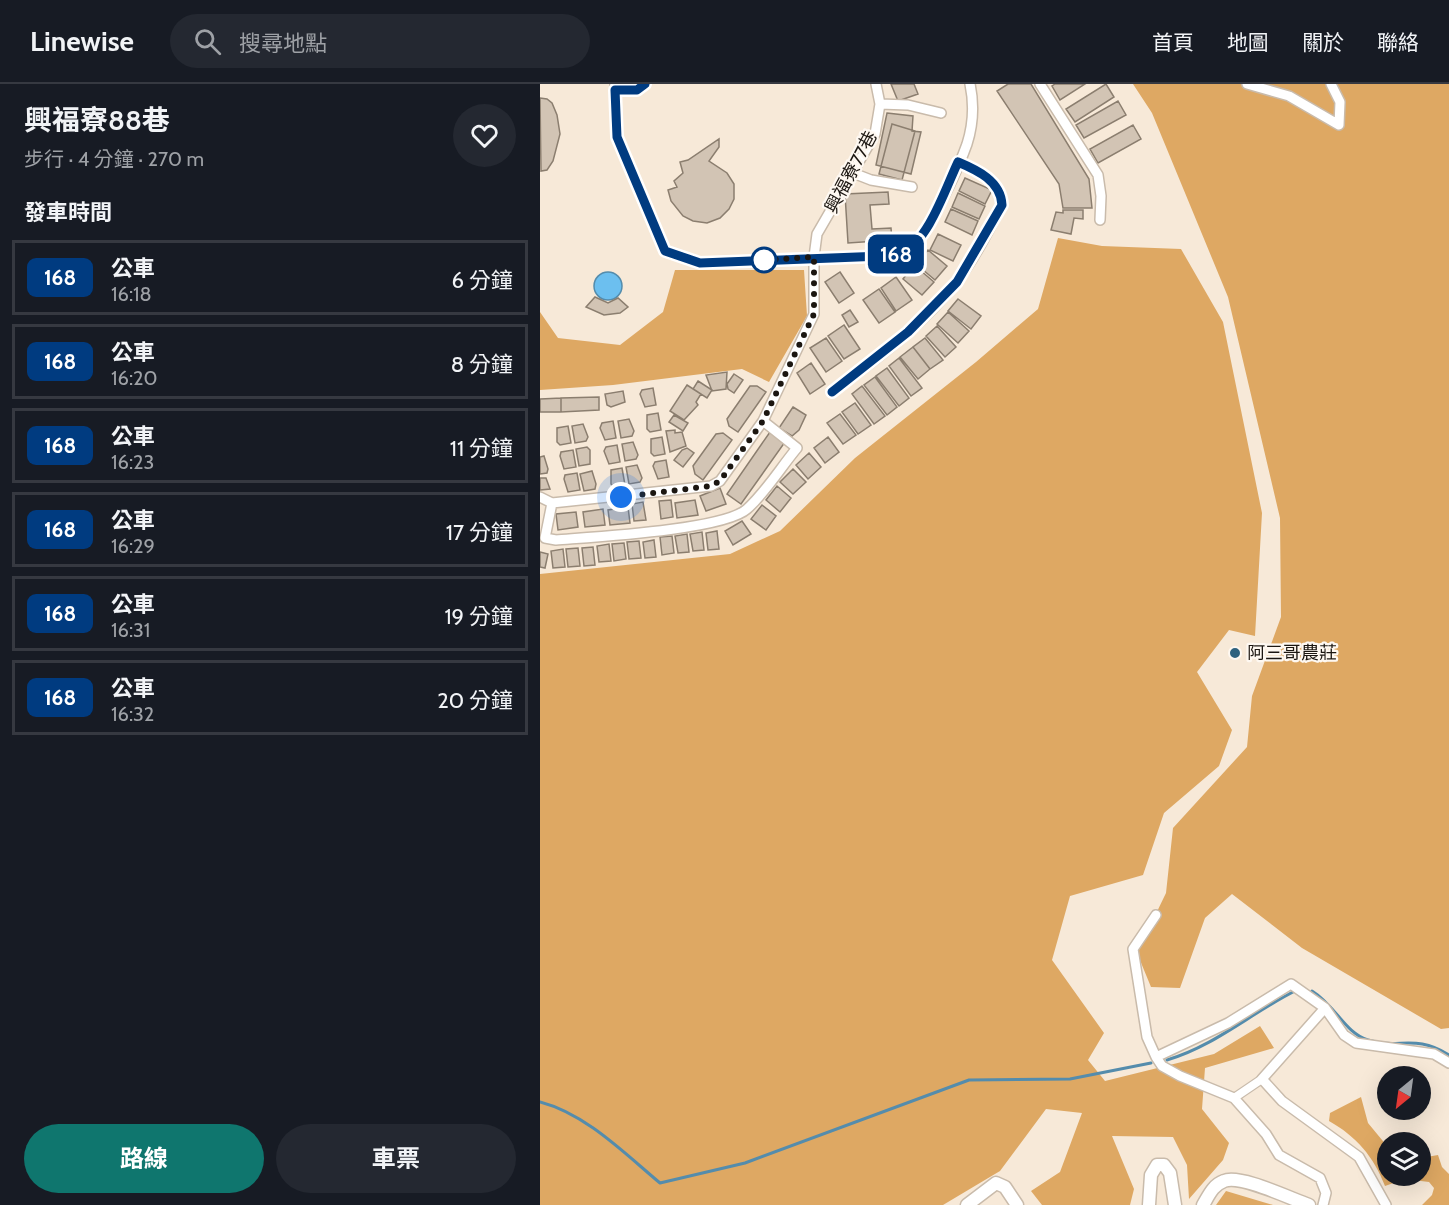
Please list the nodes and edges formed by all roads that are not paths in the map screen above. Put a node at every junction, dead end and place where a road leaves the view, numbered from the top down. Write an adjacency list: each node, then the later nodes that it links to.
1 (645, 84): 7 (street)
2 (876, 84): 8 (street, 興福寮77巷)
3 (970, 84): 10 (street)
4 (1040, 84): 13 (street)
5 (1247, 84): 6 (street)
6 (1331, 84)
7 (615, 87): 14 (street)
8 (880, 104): 9 (street); 11 (street, 興福寮77巷)
9 (941, 113)
10 (958, 162): 14 (street); 15 (street)
11 (853, 173): 12 (street); 14 (street, 興福寮77巷)
12 (912, 187)
13 (1100, 220)
14 (814, 257): 16 (street, 興福寮77巷)
15 (832, 392)
16 (763, 421): 18 (street, 興福寮77巷); 18 (street)
17 (540, 497): 18 (street)
18 (552, 503)
19 (1156, 915): 21 (street)
20 (1325, 1008): 21 (street); 22 (street); 23 (street)
21 (1156, 1057): 24 (street)
22 (1449, 1063)
23 (1262, 1079): 24 (street); 32 (street)
24 (1234, 1098): 31 (street)
25 (967, 1205): 26 (street)
26 (1017, 1205)
27 (1149, 1205): 28 (street)
28 (1175, 1205)
29 (1203, 1205): 30 (street)
30 (1309, 1205)
31 (1323, 1205)
32 (1386, 1205)

